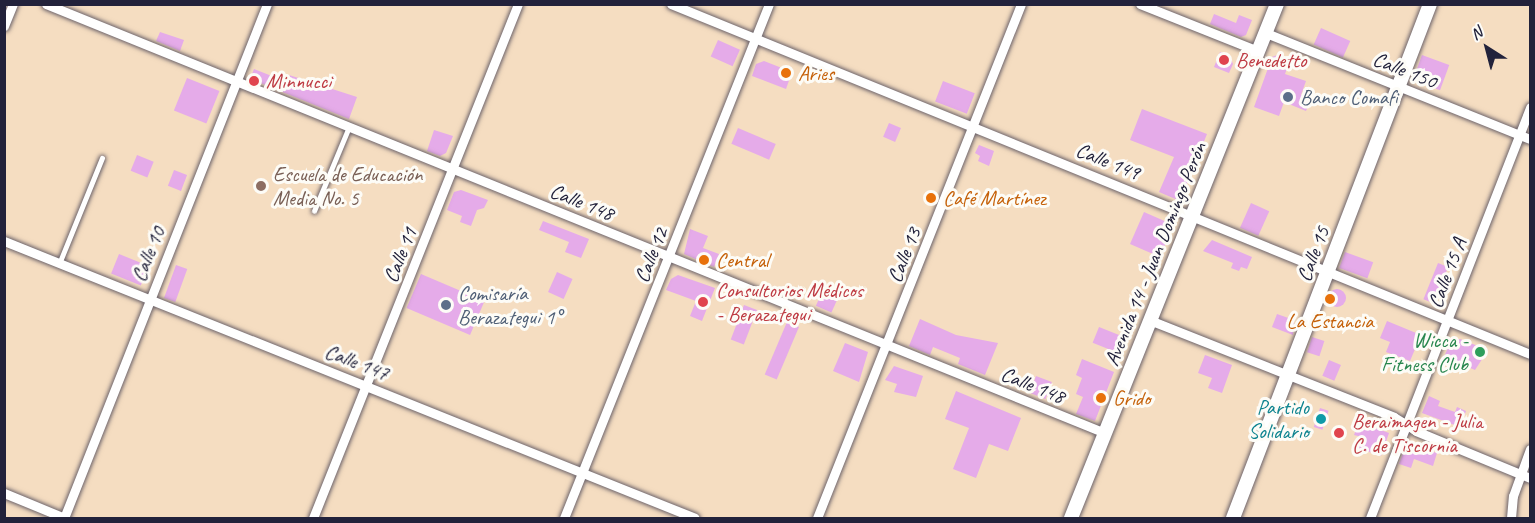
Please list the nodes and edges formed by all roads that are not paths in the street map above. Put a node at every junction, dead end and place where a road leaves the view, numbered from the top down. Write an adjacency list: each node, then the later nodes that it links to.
1 (13, 4): 11 (street)
2 (45, 4): 15 (street, Calle 148)
3 (267, 4): 15 (street, Calle 10)
4 (518, 4): 23 (street, Calle 11)
5 (671, 4): 13 (street, Calle 149)
6 (769, 4): 13 (street, Calle 12)
7 (1022, 4): 18 (street, Calle 13)
8 (1140, 4): 14 (street)
9 (1277, 4): 12 (main road, Avenida 14 - Juan Domingo Perón)
10 (1430, 4): 16 (main road, Calle 15)
11 (4, 26)
12 (1266, 33): 14 (main road, Avenida 14 - Juan Domingo Perón); 16 (street, Calle 150)
13 (756, 39): 18 (street, Calle 149); 27 (street, Calle 12)
14 (1258, 51): 25 (main road, Avenida 14 - Juan Domingo Perón)
15 (236, 81): 19 (street, Calle 148); 30 (street, Calle 10)
16 (1399, 87): 20 (street, Calle 150); 29 (main road, Calle 15)
17 (1530, 106): 20 (street, Calle 15 A)
18 (974, 126): 25 (street, Calle 149); 33 (street, Calle 13)
19 (349, 127): 23 (street, Calle 148); 24 (lane)
20 (1519, 135): 21 (street, Calle 150); 32 (street, Calle 15 A)
21 (1530, 139)
22 (102, 158): 28 (lane)
23 (453, 169): 27 (street, Calle 148); 36 (street, Calle 11)
24 (314, 211)
25 (1195, 215): 29 (street, Calle 149); 31 (main road, Avenida 14 - Juan Domingo Perón)
26 (4, 241): 28 (street, Calle 147)
27 (670, 257): 33 (street, Calle 148); 40 (street, Calle 12)
28 (59, 264): 30 (street, Calle 147)
29 (1329, 271): 32 (street, Calle 149); 35 (main road, Calle 15)
30 (148, 301): 36 (street, Calle 147); 44 (street, Calle 10)
31 (1152, 321): 35 (street); 38 (main road, Avenida 14 - Juan Domingo Perón)
32 (1447, 321): 34 (street, Calle 149); 37 (street, Calle 15 A)
33 (887, 345): 38 (street, Calle 148); 48 (street, Calle 13)
34 (1530, 354)
35 (1287, 376): 37 (street); 50 (main road, Calle 15)
36 (368, 385): 40 (street, Calle 147); 45 (street, Calle 11)
37 (1406, 425): 41 (street); 51 (street, Calle 15 A)
38 (1105, 434): 49 (main road, Avenida 14 - Juan Domingo Perón)
39 (1530, 449): 41 (street)
40 (583, 472): 46 (street, Calle 12); 47 (street, Calle 147)
41 (1520, 474): 42 (street); 52 (street)
42 (1530, 478)
43 (4, 493): 44 (street)
44 (65, 518)
45 (313, 519)
46 (564, 519)
47 (695, 519)
48 (817, 519)
49 (1071, 519)
50 (1233, 519)
51 (1370, 519)
52 (1511, 519)

